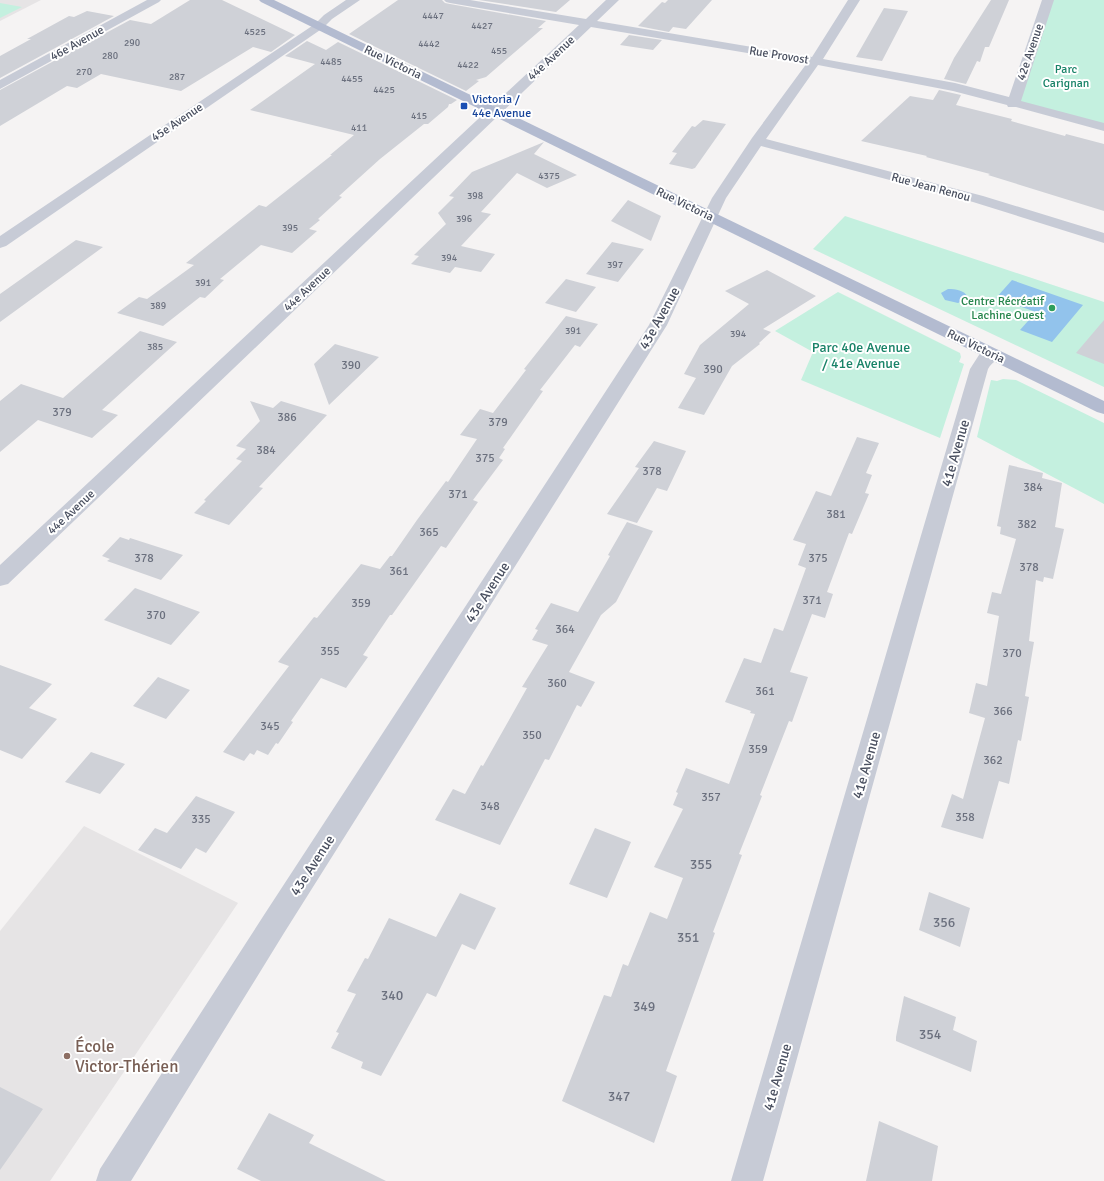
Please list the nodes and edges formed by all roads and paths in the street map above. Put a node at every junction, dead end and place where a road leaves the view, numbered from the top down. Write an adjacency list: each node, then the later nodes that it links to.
1 (155, 0): 11 (street, 46e Avenue)
2 (265, 0): 9 (main road, Rue Victoria)
3 (354, 0): 9 (street, 45e Avenue)
4 (450, 0): 8 (street, Rue Provost)
5 (613, 0): 8 (street, 44e Avenue)
6 (854, 0): 10 (street, 43e Avenue)
7 (1048, 0): 12 (street, 42e Avenue)
8 (588, 24): 10 (street, Rue Provost); 13 (street, 44e Avenue)
9 (318, 26): 13 (main road, Rue Victoria); 18 (street, 45e Avenue)
10 (815, 61): 12 (street, Rue Provost); 15 (street, 43e Avenue)
11 (0, 85)
12 (1013, 104): 14 (street, Rue Provost)
13 (495, 112): 16 (main road, Rue Victoria); 21 (street, 44e Avenue)
14 (1104, 127)
15 (757, 141): 16 (street, 43e Avenue); 17 (street, Rue Jean Renou)
16 (709, 216): 19 (main road, Rue Victoria); 22 (street, 43e Avenue)
17 (1104, 238)
18 (0, 243)
19 (992, 354): 20 (main road, Rue Victoria); 23 (street, 41e Avenue)
20 (1104, 408)
21 (0, 578)
22 (112, 1181)
23 (747, 1181)

